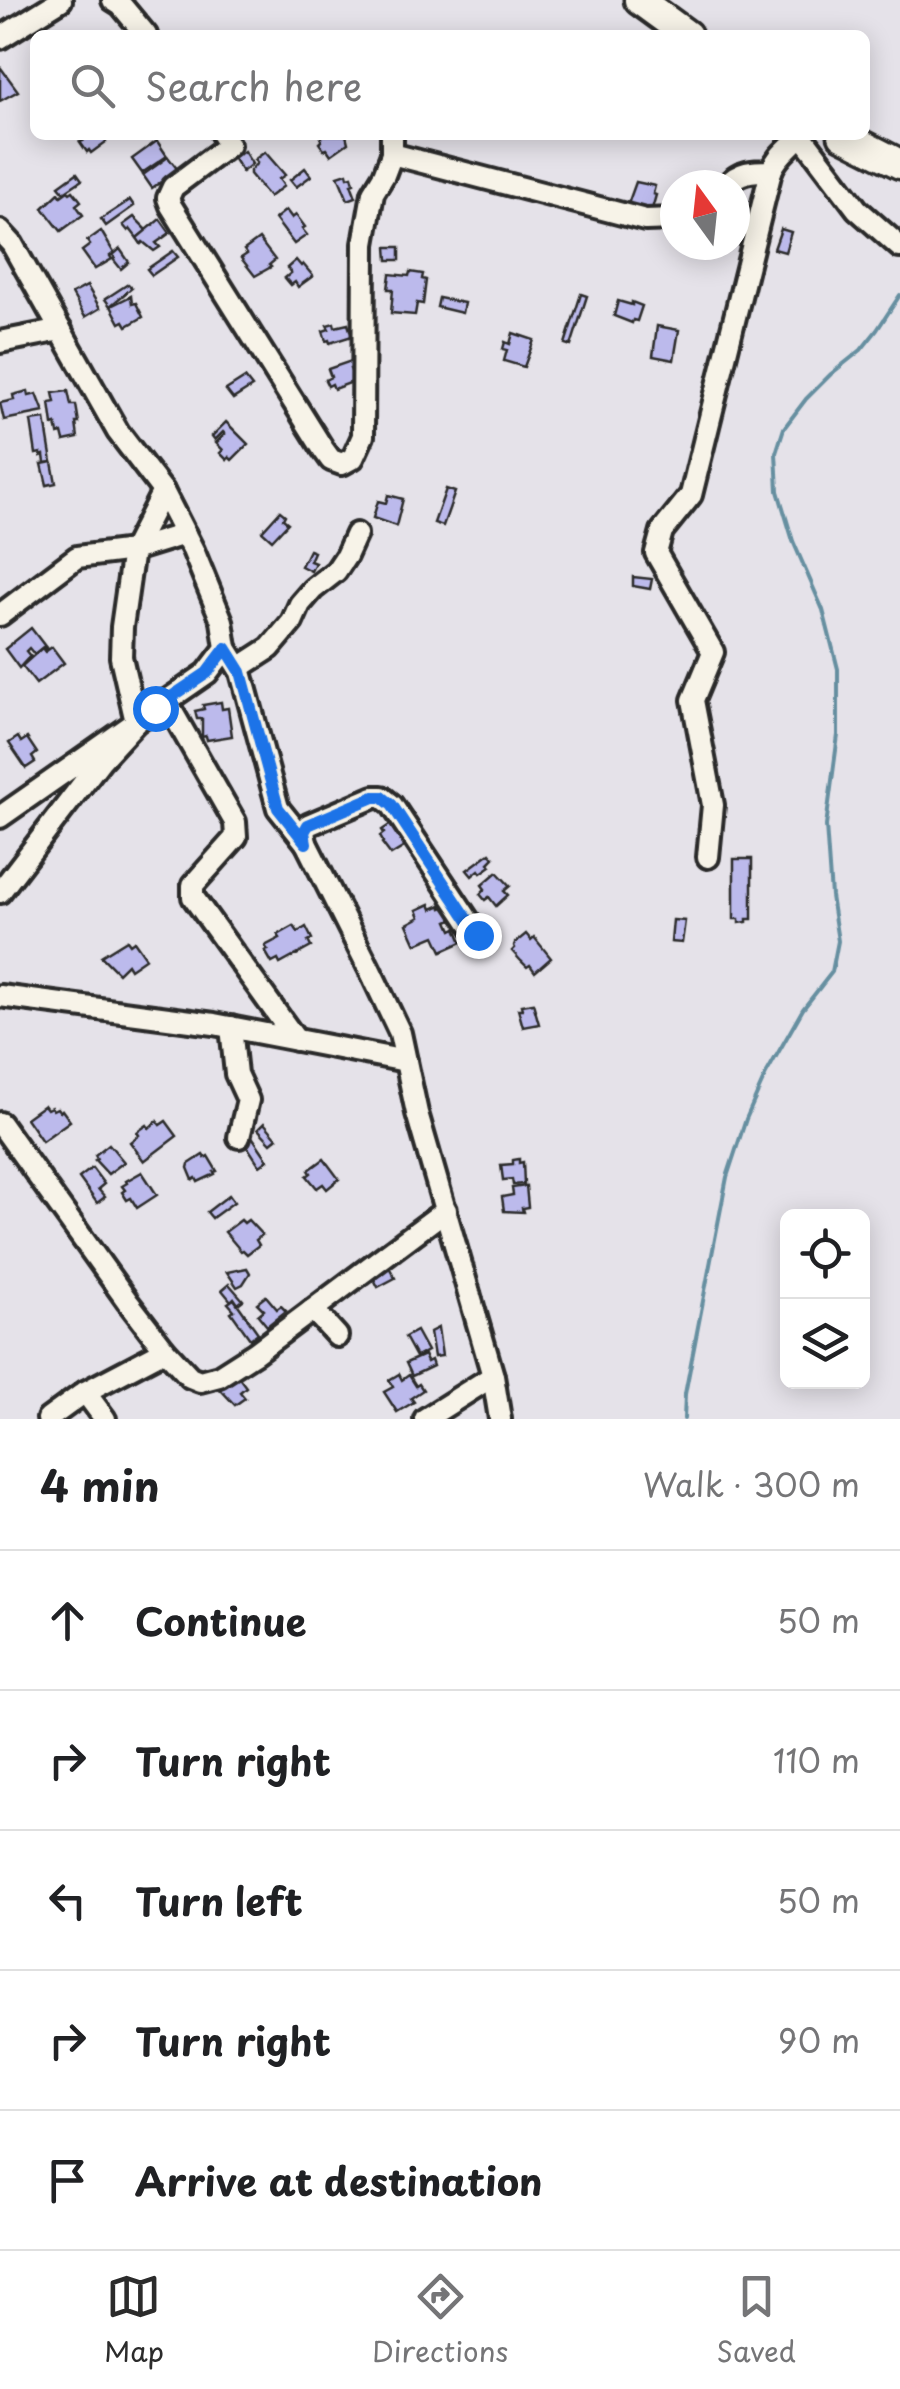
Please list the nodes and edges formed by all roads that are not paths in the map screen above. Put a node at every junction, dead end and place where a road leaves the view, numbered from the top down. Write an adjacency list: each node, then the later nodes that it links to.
1 (60, 0): 6 (street)
2 (113, 0): 4 (street)
3 (639, 0): 5 (highway)
4 (142, 30)
5 (680, 30)
6 (0, 38)
7 (229, 140): 11 (street)
8 (796, 140): 14 (street)
9 (805, 140): 17 (street)
10 (853, 140): 12 (highway)
11 (392, 144): 15 (street)
12 (900, 164)
13 (750, 171): 14 (street)
14 (771, 171): 31 (street)
15 (660, 220)
16 (0, 231): 18 (street)
17 (900, 247)
18 (61, 330): 19 (street); 20 (street)
19 (0, 342)
20 (163, 491): 21 (street); 23 (street)
21 (186, 534): 23 (street); 25 (street)
22 (356, 534): 26 (street)
23 (133, 550): 24 (street); 28 (street)
24 (0, 614)
25 (226, 648): 26 (street); 27 (street)
26 (239, 668): 30 (street)
27 (166, 702): 28 (street); 36 (street)
28 (136, 722): 29 (street); 32 (street)
29 (0, 817)
30 (306, 843): 33 (street); 37 (street)
31 (708, 857)
32 (0, 892)
33 (478, 935)
34 (0, 996): 35 (street)
35 (231, 1028): 36 (street); 39 (street)
36 (296, 1040): 37 (street)
37 (406, 1061): 40 (street)
38 (0, 1124): 43 (street)
39 (239, 1137)
40 (446, 1210): 41 (street); 44 (street)
41 (310, 1311): 42 (street); 43 (street)
42 (337, 1336)
43 (165, 1350): 45 (street)
44 (494, 1376): 48 (street); 49 (street)
45 (85, 1392): 46 (street); 47 (street)
46 (48, 1419)
47 (105, 1419)
48 (424, 1419)
49 (500, 1419)

